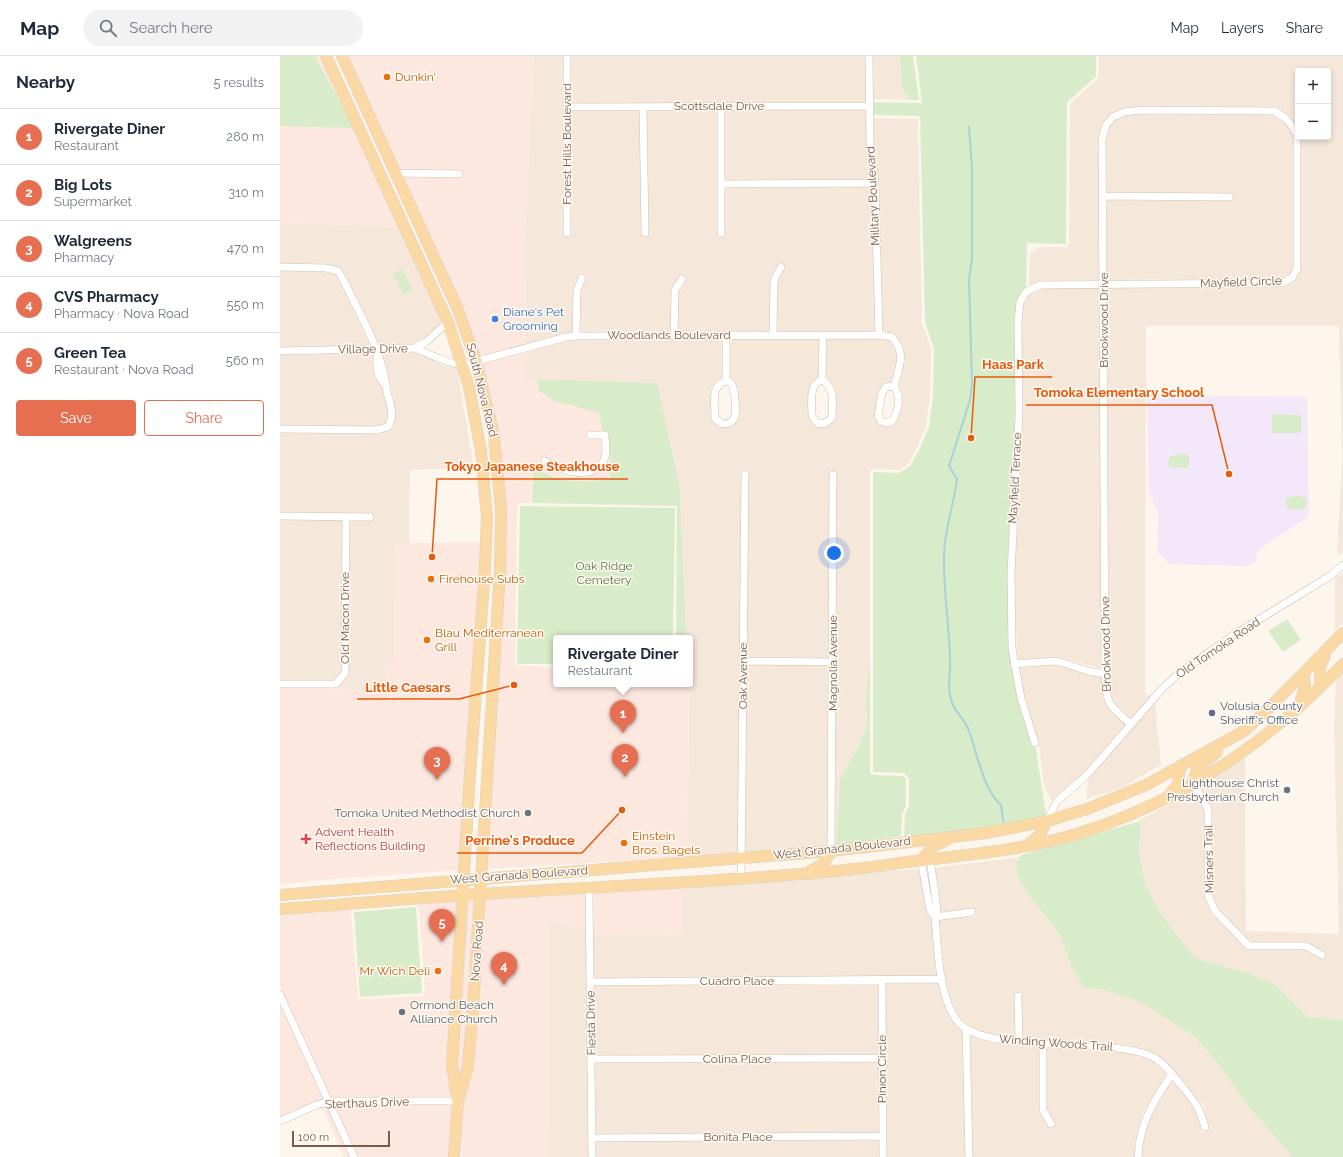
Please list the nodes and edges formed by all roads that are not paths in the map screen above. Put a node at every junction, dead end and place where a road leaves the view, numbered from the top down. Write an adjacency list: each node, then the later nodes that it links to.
1 (326, 56): 10 (main road, South Nova Road)
2 (566, 56): 7 (street, Forest Hills Boulevard)
3 (869, 56): 6 (street, Military Boulevard)
4 (342, 58): 11 (main road, South Nova Road)
5 (721, 106): 6 (street, Scottsdale Drive); 8 (street, Scottsdale Drive); 14 (street)
6 (870, 106): 13 (street, Military Boulevard)
7 (567, 107): 8 (street, Scottsdale Drive); 17 (street, Forest Hills Boulevard)
8 (643, 107): 18 (street)
9 (1291, 123): 15 (street, Brookwood Drive); 24 (street, Mayfield Circle)
10 (374, 161): 11 (main road); 25 (main road, South Nova Road)
11 (396, 173): 12 (street); 35 (main road, South Nova Road)
12 (459, 174)
13 (875, 183): 14 (street); 30 (street, Military Boulevard)
14 (721, 184): 19 (street)
15 (1103, 196): 16 (street); 24 (street, Brookwood Drive)
16 (1230, 197)
17 (567, 233)
18 (645, 233)
19 (721, 233)
20 (280, 267): 33 (street)
21 (781, 267): 28 (street)
22 (582, 278): 31 (street)
23 (682, 279): 26 (street)
24 (1104, 284): 55 (street, Mayfield Terrace); 57 (street, Brookwood Drive)
25 (448, 322): 32 (street); 36 (main road, South Nova Road)
26 (674, 335): 27 (street, Woodlands Boulevard); 31 (street, Woodlands Boulevard)
27 (726, 335): 28 (street, Woodlands Boulevard); 38 (street)
28 (773, 335): 29 (street, Woodlands Boulevard)
29 (823, 335): 30 (street, Woodlands Boulevard); 37 (street)
30 (879, 335): 39 (street)
31 (576, 336): 35 (street, Woodlands Boulevard)
32 (414, 348): 33 (street, Village Drive); 36 (street, Village Drive)
33 (375, 349): 34 (street, Village Drive); 40 (street)
34 (280, 351)
35 (476, 361): 36 (street, Woodlands Boulevard); 49 (main road, South Nova Road)
36 (462, 365): 48 (main road, South Nova Road)
37 (822, 380): 37 (street)
38 (726, 381): 38 (street)
39 (894, 386): 39 (street)
40 (280, 429)
41 (590, 435): 42 (street)
42 (545, 461)
43 (745, 474): 53 (street, Oak Avenue)
44 (833, 475): 54 (street, Magnolia Avenue)
45 (280, 516): 47 (street)
46 (370, 517): 47 (street)
47 (346, 518): 59 (street, Old Macon Drive)
48 (487, 538): 49 (street); 60 (main road, South Nova Road)
49 (501, 538): 63 (main road, South Nova Road)
50 (1343, 565): 64 (street, Old Tomoka Road)
51 (1343, 633): 52 (main road, West Granada Boulevard)
52 (1327, 650): 58 (main road, West Granada Boulevard); 61 (main road)
53 (743, 661): 54 (street); 74 (street, Oak Avenue)
54 (833, 662): 73 (street, Magnolia Avenue)
55 (1014, 664): 57 (street); 66 (street, Mayfield Terrace)
56 (1343, 664): 61 (main road, West Granada Boulevard)
57 (1106, 674): 64 (street, Brookwood Drive)
58 (1304, 674): 62 (main road); 65 (main road, West Granada Boulevard)
59 (280, 684)
60 (477, 686): 63 (main road); 79 (main road, South Nova Road)
61 (1320, 688): 62 (main road, West Granada Boulevard)
62 (1298, 709): 68 (main road, West Granada Boulevard)
63 (491, 717): 77 (main road, South Nova Road)
64 (1131, 724): 70 (street, Old Tomoka Road)
65 (1244, 731): 67 (main road, West Granada Boulevard); 68 (main road)
66 (1035, 743)
67 (1180, 768): 69 (main road); 70 (main road, West Granada Boulevard)
68 (1193, 782): 69 (main road, West Granada Boulevard); 87 (street, Misners Trail)
69 (1167, 798): 72 (main road, West Granada Boulevard)
70 (1046, 821): 71 (main road, West Granada Boulevard); 72 (main road)
71 (952, 836): 73 (main road, West Granada Boulevard); 75 (main road)
72 (1024, 848): 75 (main road, West Granada Boulevard)
73 (831, 851): 74 (main road, West Granada Boulevard); 76 (main road)
74 (742, 858): 77 (main road, West Granada Boulevard); 78 (street, Oak Avenue)
75 (926, 860): 76 (main road, West Granada Boulevard); 86 (street)
76 (806, 874): 78 (main road, West Granada Boulevard)
77 (482, 878): 79 (main road, West Granada Boulevard); 82 (main road, South Nova Road)
78 (741, 878): 80 (main road, West Granada Boulevard)
79 (463, 880): 81 (main road, West Granada Boulevard); 83 (main road, Nova Road)
80 (590, 889): 82 (main road, West Granada Boulevard); 90 (street, Fiesta Drive)
81 (280, 894)
82 (481, 894): 83 (main road, West Granada Boulevard); 100 (main road, Nova Road)
83 (462, 895): 84 (main road, West Granada Boulevard); 100 (main road, Nova Road)
84 (280, 909)
85 (972, 912): 86 (street)
86 (935, 917): 89 (street)
87 (1322, 955)
88 (882, 980): 89 (street, Cuadro Place); 90 (street, Cuadro Place); 96 (street, Pinion Circle)
89 (942, 980): 93 (street)
90 (591, 982): 97 (street, Fiesta Drive)
91 (280, 995): 99 (street)
92 (1018, 996): 94 (street)
93 (966, 1029): 94 (street, Winding Woods Trail); 110 (street)
94 (1019, 1041): 95 (street, Winding Woods Trail)
95 (1042, 1042): 98 (street, Winding Woods Trail); 102 (street)
96 (882, 1058): 97 (street, Colina Place); 104 (street, Pinion Circle)
97 (592, 1059): 105 (street, Fiesta Drive)
98 (1172, 1074): 103 (street, Winding Woods Trail); 111 (street)
99 (329, 1101): 100 (street, Sterthaus Drive); 101 (street, Sterthaus Drive); 106 (street)
100 (458, 1101): 107 (main road, Nova Road)
101 (280, 1121)
102 (1051, 1124)
103 (1205, 1127)
104 (882, 1136): 105 (street, Bonita Place); 109 (street, Pinion Circle)
105 (593, 1138): 108 (street, Fiesta Drive)
106 (354, 1157)
107 (454, 1157)
108 (592, 1157)
109 (883, 1157)
110 (969, 1157)
111 (1138, 1157)

